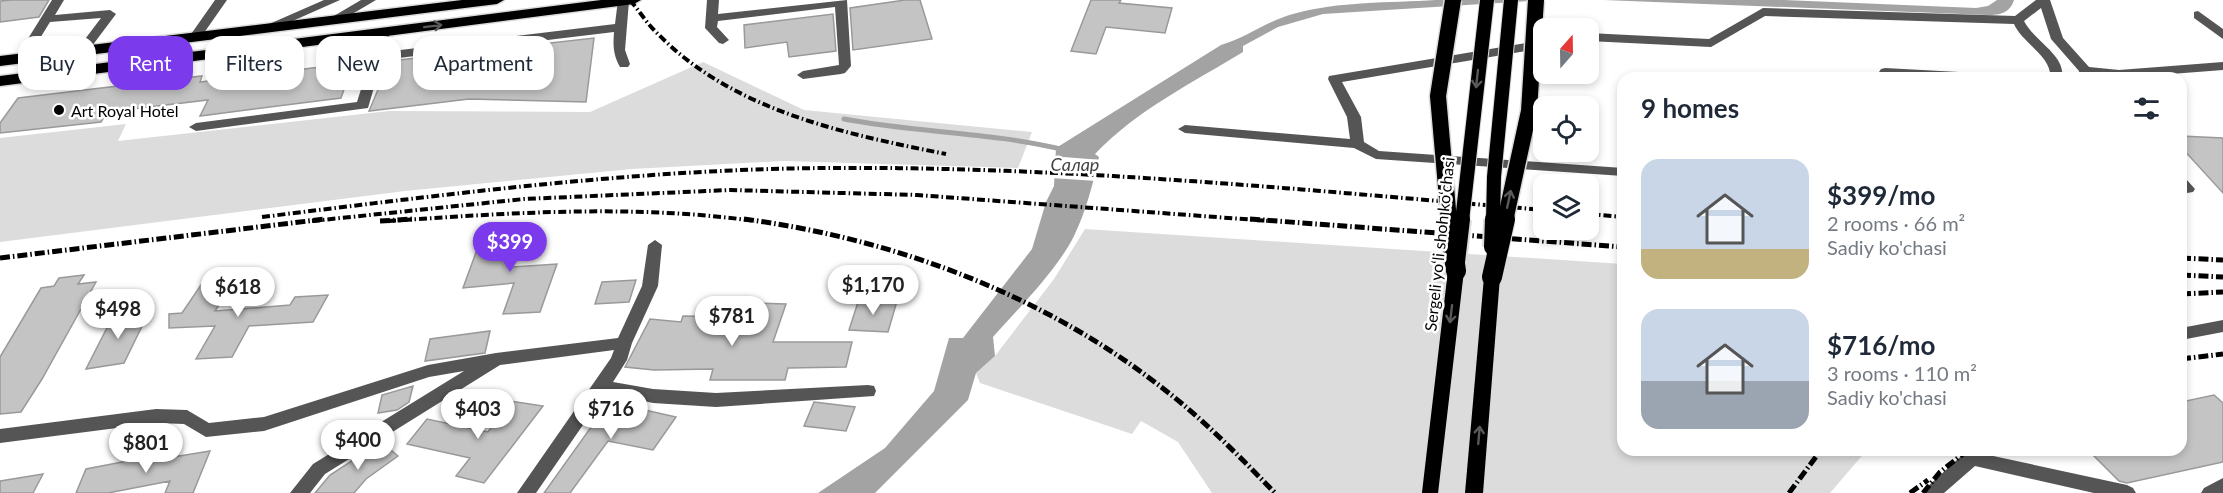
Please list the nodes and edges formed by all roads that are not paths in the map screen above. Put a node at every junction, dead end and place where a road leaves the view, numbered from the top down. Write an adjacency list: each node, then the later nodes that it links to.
1 (58, 0): 16 (street)
2 (221, 0): 26 (street)
3 (334, 0): 20 (street)
4 (370, 0): 17 (street)
5 (495, 0): 17 (highway)
6 (712, 0): 15 (street)
7 (1453, 0): 48 (highway, bridge)
8 (1485, 0): 48 (main road, Sergeli yo‘li shoh ko‘chasi, one-way to 48, bridge)
9 (1511, 0): 49 (main road, bridge)
10 (1536, 0): 49 (highway, one-way to 10, bridge)
11 (2044, 0): 18 (street); 38 (street)
12 (629, 1): 19 (street); 21 (highway, one-way to 12)
13 (841, 1): 15 (street); 40 (street)
14 (2198, 15): 22 (street)
15 (711, 18): 28 (street)
16 (46, 19): 23 (street); 24 (street)
17 (333, 20): 20 (highway)
18 (2018, 20): 27 (street); 37 (street)
19 (622, 27): 31 (street); 35 (street)
20 (266, 28): 26 (highway)
21 (384, 32): 25 (street); 41 (highway)
22 (2223, 35)
23 (36, 36)
24 (93, 36)
25 (383, 36)
26 (195, 37): 30 (highway)
27 (1599, 38)
28 (723, 40)
29 (1533, 46): 45 (street)
30 (96, 49)
31 (401, 54)
32 (18, 59): 33 (highway)
33 (0, 61)
34 (18, 63): 41 (highway)
35 (624, 64)
36 (2223, 66): 39 (street)
37 (2058, 72)
38 (2084, 72)
39 (2145, 72)
40 (803, 75)
41 (4, 81)
42 (367, 90): 43 (street)
43 (196, 127)
44 (1185, 129): 45 (street)
45 (1357, 144): 46 (street)
46 (1617, 172)
47 (655, 245): 52 (street)
48 (1456, 271): 62 (main road, Sergeli yo‘li shoh ko‘chasi, one-way to 62, bridge)
49 (1492, 277): 63 (main road, one-way to 49)
50 (2223, 326): 51 (street)
51 (2187, 333)
52 (624, 343): 53 (street); 54 (street)
53 (495, 359): 56 (street); 60 (street)
54 (601, 386): 55 (street); 61 (street)
55 (868, 391)
56 (0, 436)
57 (1972, 456): 64 (street)
58 (1982, 456): 65 (street)
59 (2223, 485): 66 (street)
60 (299, 493)
61 (526, 493)
62 (1430, 493)
63 (1474, 493)
64 (1932, 493)
65 (2127, 493)
66 (2210, 493)

